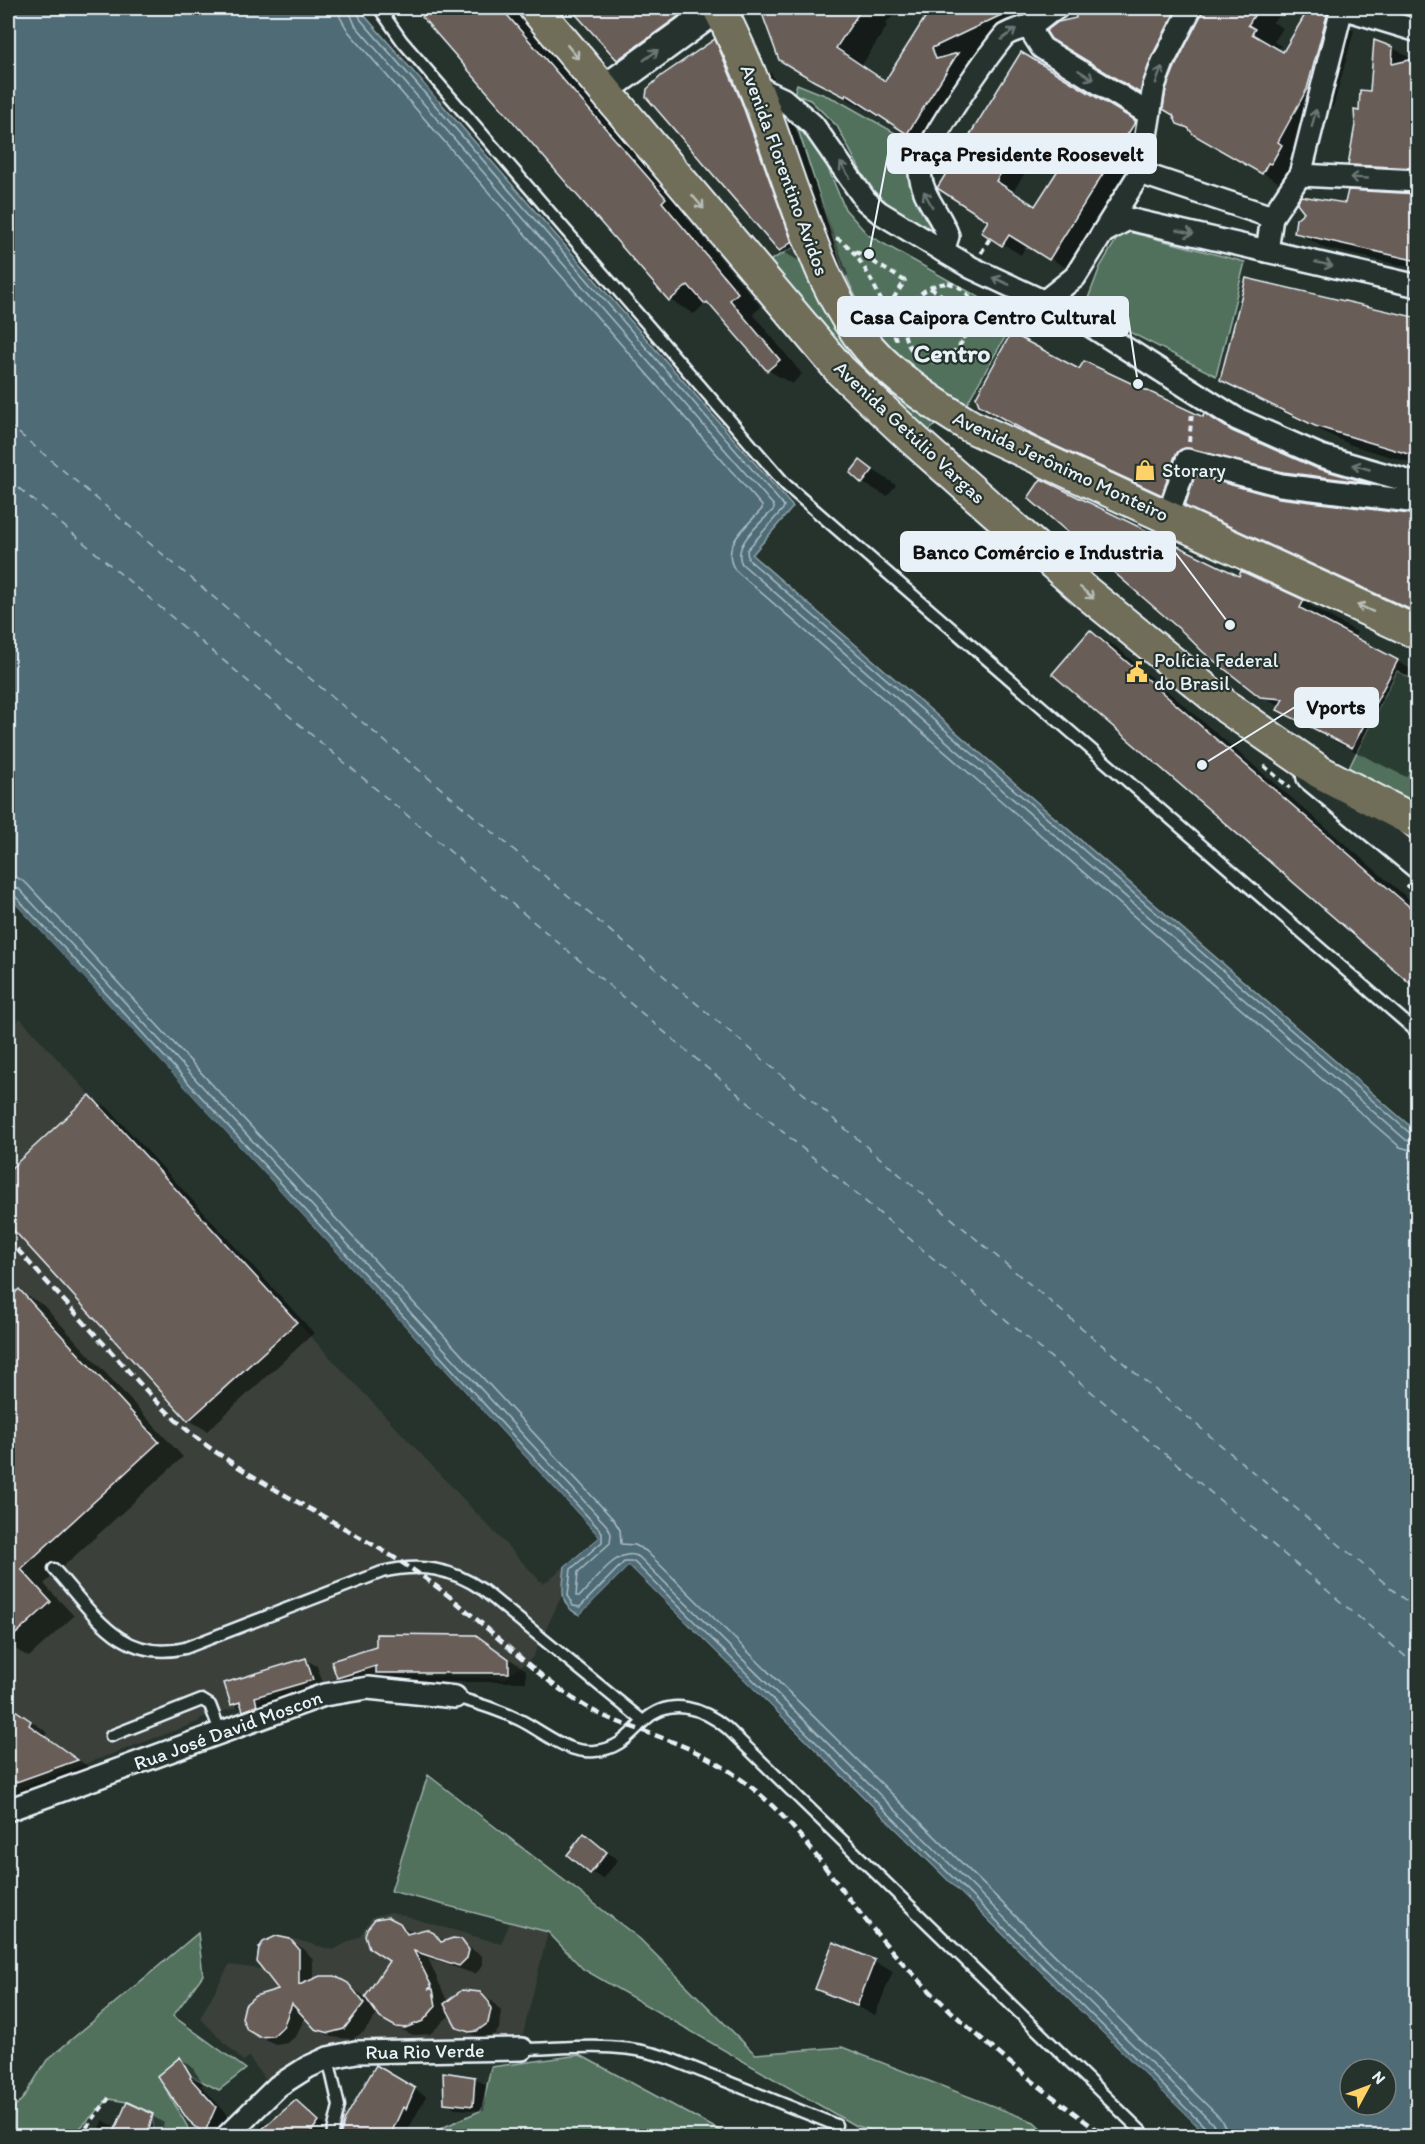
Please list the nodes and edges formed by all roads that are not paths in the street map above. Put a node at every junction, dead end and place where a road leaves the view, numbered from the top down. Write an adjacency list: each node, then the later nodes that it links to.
1 (379, 8): 30 (lane)
2 (535, 8): 10 (main road, Avenida Getúlio Vargas, one-way to 10)
3 (718, 8): 9 (main road, Avenida Florentino Avidos); 10 (main road, one-way to 3)
4 (1058, 8): 7 (street)
5 (1191, 8): 11 (street, one-way to 5)
6 (1342, 8): 8 (street); 13 (street, one-way to 6)
7 (1034, 24): 11 (street, one-way to 11); 17 (street, one-way to 7)
8 (1418, 31)
9 (755, 86): 17 (street, one-way to 9); 23 (main road, Avenida Florentino Avidos)
10 (604, 90): 28 (main road, Avenida Getúlio Vargas, one-way to 28)
11 (1149, 114): 12 (street)
12 (1140, 173): 15 (street); 16 (street)
13 (1300, 175): 14 (street, one-way to 13); 16 (street)
14 (1418, 181)
15 (1124, 212): 18 (street, one-way to 18); 19 (street)
16 (1272, 217): 18 (street)
17 (943, 251): 21 (street, one-way to 17)
18 (1267, 251): 20 (street, one-way to 20)
19 (1075, 277): 21 (street); 22 (street)
20 (1418, 286)
21 (1045, 301): 22 (street)
22 (1075, 316): 24 (street, one-way to 22)
23 (905, 382): 26 (main road, Avenida Jerônimo Monteiro)
24 (1418, 484)
25 (1418, 502): 26 (street)
26 (1168, 516): 27 (main road, Avenida Jerônimo Monteiro, one-way to 26)
27 (1417, 631)
28 (1228, 708): 29 (main road, Avenida Getúlio Vargas); 29 (main road)
29 (1414, 842)
30 (1418, 1033)
31 (54, 1569): 33 (lane)
32 (455, 1697): 33 (lane); 34 (street, Rua José David Moscon)
33 (644, 1721): 42 (lane)
34 (220, 1731): 35 (lane); 36 (street, Rua José David Moscon)
35 (111, 1736)
36 (8, 1810)
37 (522, 2049): 38 (street, Rua Rio Verde); 39 (lane)
38 (328, 2058): 40 (street, Rua Rio Verde); 41 (lane)
39 (836, 2125)
40 (227, 2136)
41 (332, 2136)
42 (1146, 2136)

